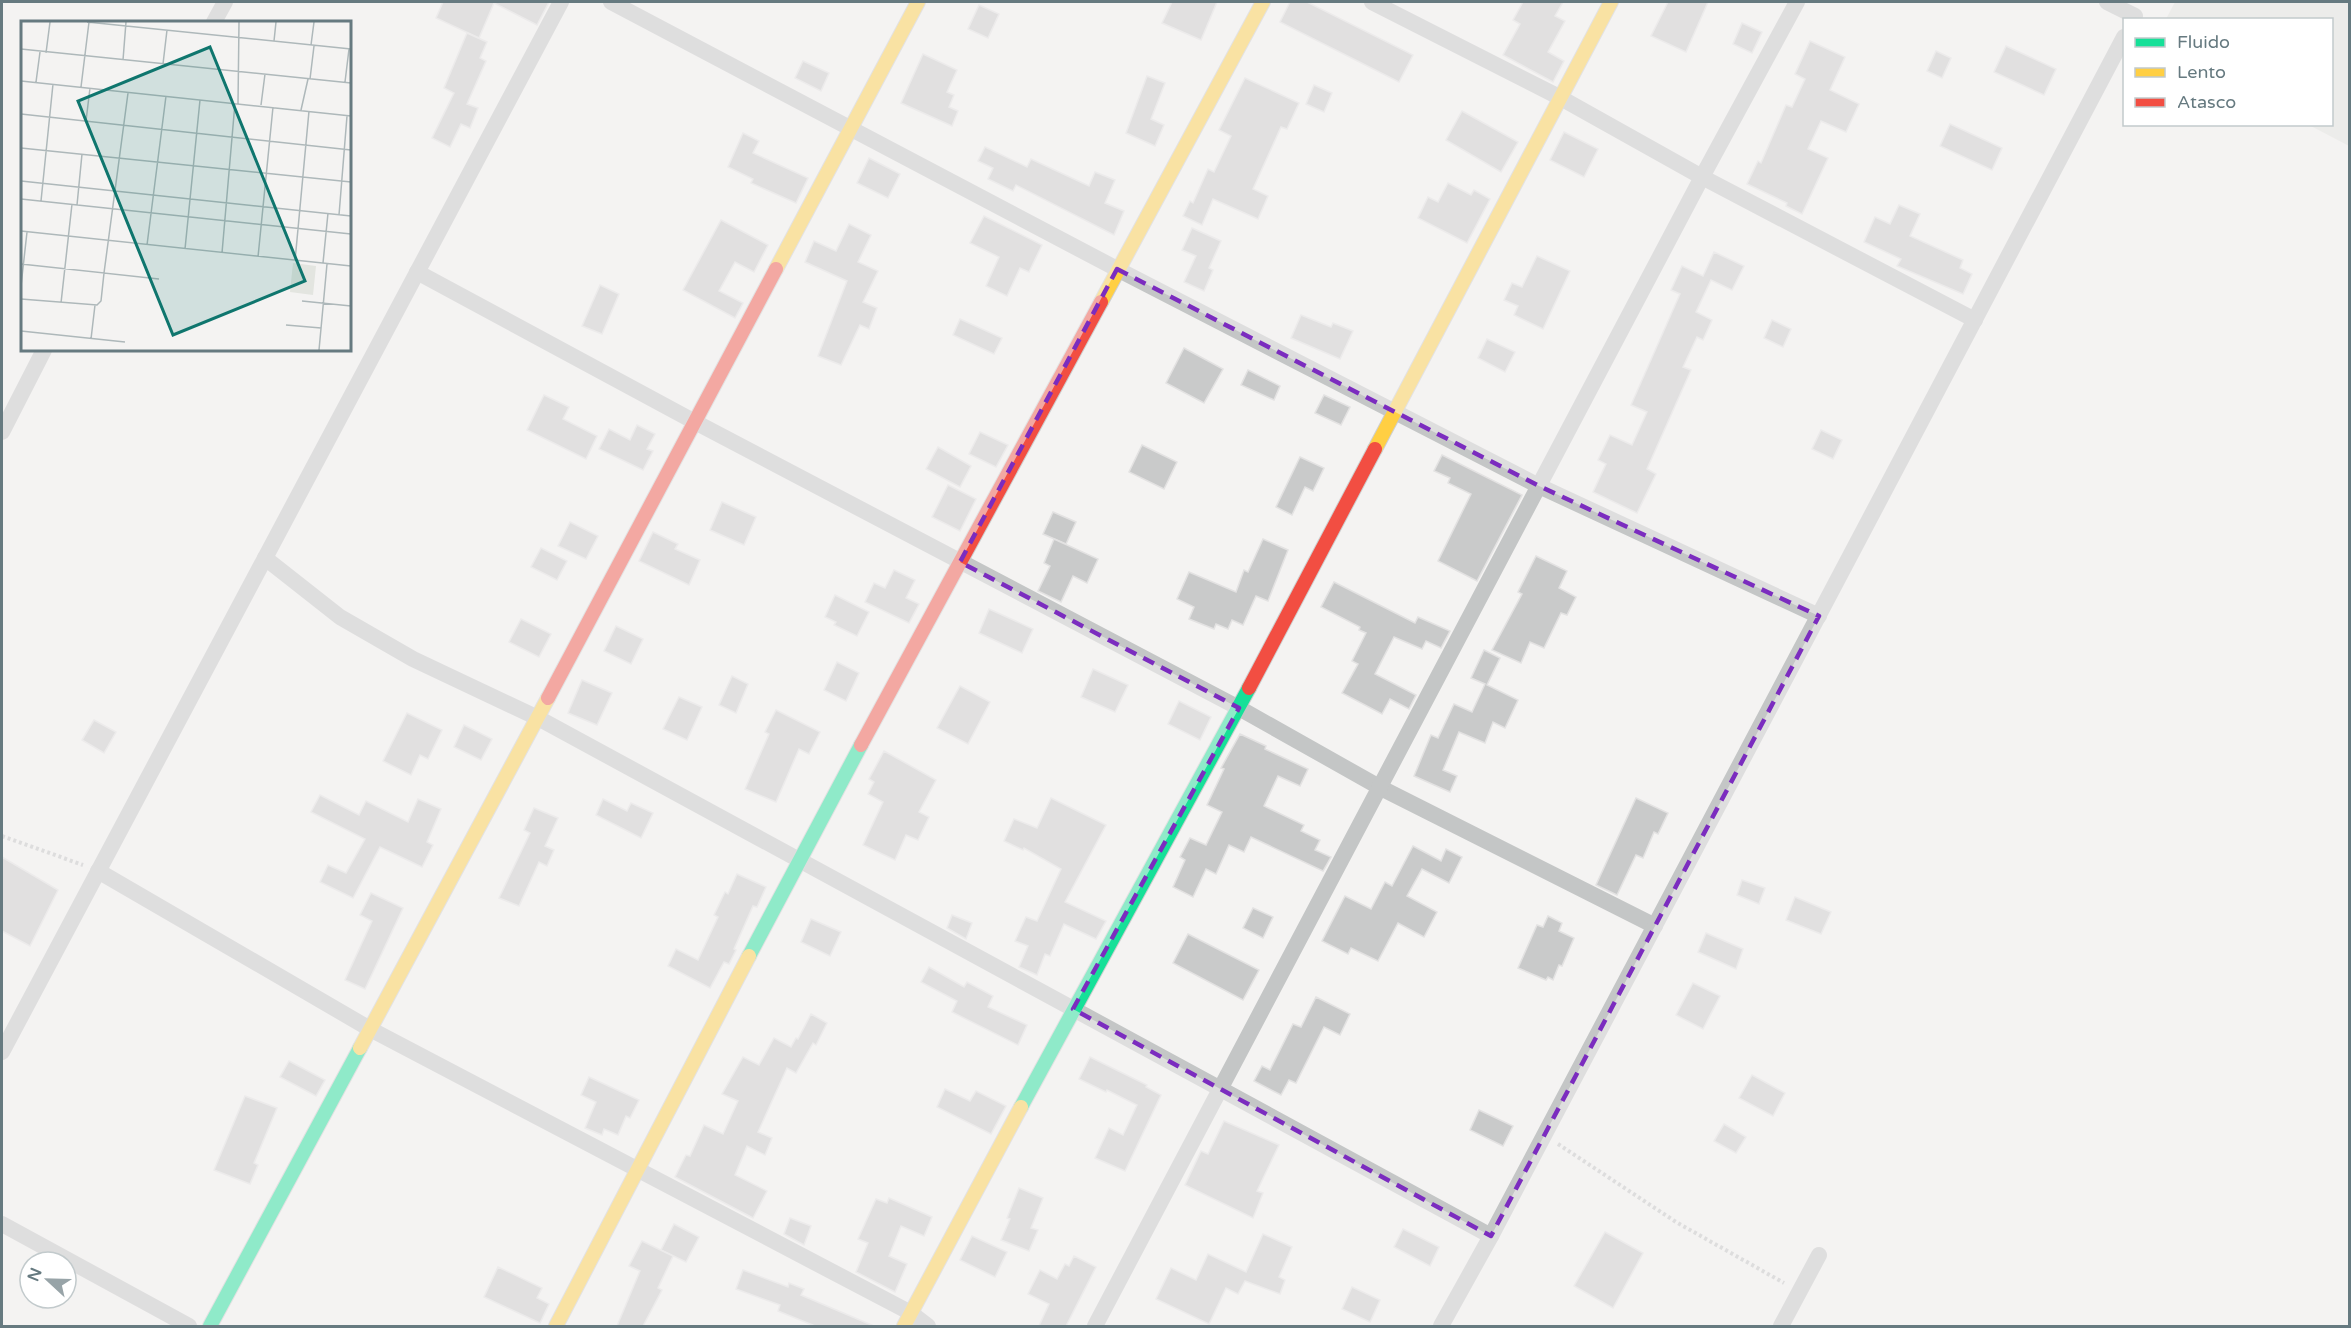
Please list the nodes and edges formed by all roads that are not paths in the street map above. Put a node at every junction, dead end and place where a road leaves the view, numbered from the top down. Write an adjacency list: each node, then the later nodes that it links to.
1 (225, 2): 11 (street)
2 (561, 2): 17 (street)
3 (610, 2): 14 (street)
4 (918, 2): 14 (street)
5 (1263, 2): 16 (street)
6 (1372, 2): 13 (street)
7 (1611, 2): 13 (street)
8 (1797, 2): 15 (street)
9 (2107, 2): 10 (street)
10 (2137, 12)
11 (215, 21)
12 (2123, 39): 18 (street)
13 (1559, 97): 15 (street); 20 (street)
14 (850, 128): 16 (street); 21 (street)
15 (1702, 177): 18 (street); 23 (street)
16 (1117, 269): 20 (street); 25 (street)
17 (417, 272): 21 (street); 24 (street)
18 (1975, 320): 26 (street)
19 (43, 351): 22 (street)
20 (1395, 411): 23 (street); 27 (street)
21 (695, 422): 25 (street); 28 (street)
22 (2, 432)
23 (1539, 486): 26 (street); 29 (street)
24 (264, 558): 28 (street); 31 (street)
25 (960, 562): 27 (street); 30 (street)
26 (1819, 616): 32 (street)
27 (1239, 708): 29 (street); 33 (street)
28 (538, 718): 30 (street); 34 (street)
29 (1381, 788): 32 (street); 36 (street)
30 (799, 860): 33 (street); 37 (street)
31 (98, 871): 34 (street); 35 (street)
32 (1655, 926): 39 (street)
33 (1073, 1009): 36 (street); 41 (street)
34 (370, 1029): 37 (street); 43 (street)
35 (2, 1052)
36 (1222, 1090): 39 (street); 46 (street)
37 (638, 1169): 41 (street); 44 (street)
38 (2, 1224): 42 (street)
39 (1491, 1236): 47 (street)
40 (1819, 1255): 48 (street)
41 (908, 1320): 45 (street)
42 (189, 1326)
43 (210, 1326)
44 (556, 1326)
45 (928, 1326)
46 (1095, 1326)
47 (1441, 1326)
48 (1781, 1326)

